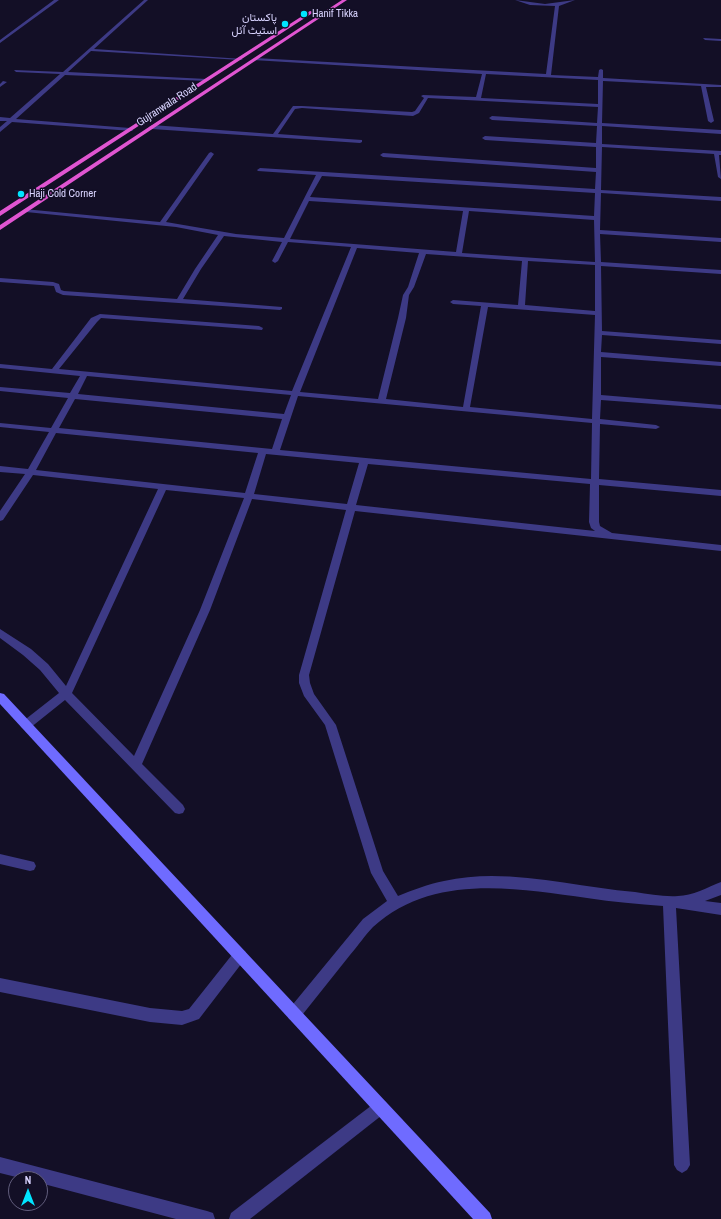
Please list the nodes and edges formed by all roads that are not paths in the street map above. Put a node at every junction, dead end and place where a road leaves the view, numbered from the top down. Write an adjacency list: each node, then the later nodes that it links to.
1 (57, 0): 12 (street)
2 (146, 0): 13 (street)
3 (345, 0): 9 (highway, Gujranwala Road)
4 (517, 0): 6 (street)
5 (573, 0): 6 (street)
6 (557, 5): 20 (street)
7 (319, 8): 8 (highway, Gujranwala Road)
8 (300, 20): 9 (highway); 14 (highway, Gujranwala Road)
9 (312, 22): 15 (highway, Gujranwala Road)
10 (705, 39): 11 (street)
11 (721, 40)
12 (0, 42)
13 (91, 50): 14 (street); 18 (street)
14 (241, 59): 21 (highway, Gujranwala Road)
15 (255, 59): 19 (street); 34 (highway, Gujranwala Road)
16 (601, 70): 22 (street)
17 (16, 71): 18 (street)
18 (65, 73): 21 (street); 31 (street)
19 (484, 73): 20 (street); 27 (street)
20 (548, 77): 22 (street)
21 (208, 80): 36 (highway, Gujranwala Road)
22 (601, 80): 24 (street); 28 (street)
23 (6, 82): 25 (street)
24 (703, 85): 26 (street); 32 (street)
25 (0, 86)
26 (721, 86)
27 (478, 99): 28 (street); 38 (street)
28 (601, 106): 33 (street)
29 (492, 118): 33 (street)
30 (0, 119): 31 (street)
31 (11, 120): 35 (street); 36 (street)
32 (710, 121)
33 (600, 125): 37 (street); 41 (street)
34 (152, 127): 38 (street); 52 (highway, Gujranwala Road)
35 (0, 130)
36 (130, 130): 54 (highway, Gujranwala Road)
37 (721, 132)
38 (274, 136): 40 (street)
39 (485, 138): 41 (street)
40 (360, 141)
41 (599, 146): 42 (street); 46 (street)
42 (718, 153): 48 (street)
43 (211, 154): 56 (street)
44 (383, 155): 46 (street)
45 (260, 170): 47 (street)
46 (598, 170): 49 (street)
47 (320, 173): 49 (street); 50 (street)
48 (721, 177)
49 (598, 191): 51 (street); 55 (street)
50 (307, 199): 53 (street); 60 (street)
51 (721, 199)
52 (26, 210): 56 (street); 57 (highway, Gujranwala Road)
53 (466, 210): 55 (street); 64 (street)
54 (0, 214)
55 (597, 218): 58 (street)
56 (162, 224): 59 (street)
57 (0, 228)
58 (597, 232): 61 (street); 67 (street)
59 (222, 234): 60 (street); 70 (street)
60 (285, 240): 62 (street); 66 (street)
61 (721, 240)
62 (355, 246): 63 (street); 85 (street)
63 (423, 252): 64 (street); 88 (street)
64 (459, 254): 65 (street)
65 (525, 258): 67 (street); 73 (street)
66 (275, 261)
67 (598, 263): 68 (street); 75 (street)
68 (721, 272)
69 (0, 280): 70 (street)
70 (179, 301): 74 (street)
71 (453, 302): 72 (street)
72 (485, 304): 73 (street); 90 (street)
73 (521, 307): 75 (street)
74 (280, 308)
75 (598, 313): 77 (street)
76 (259, 328): 82 (street)
77 (598, 333): 78 (street); 79 (street)
78 (721, 342)
79 (597, 354): 80 (street); 87 (street)
80 (721, 364)
81 (0, 366): 82 (street)
82 (54, 371): 83 (street)
83 (85, 374): 85 (street); 86 (street)
84 (0, 389): 86 (street)
85 (295, 394): 88 (street); 91 (street)
86 (73, 396): 91 (street); 95 (street)
87 (596, 397): 89 (street); 92 (street)
88 (381, 402): 90 (street)
89 (721, 407)
90 (466, 410): 92 (street)
91 (287, 417): 97 (street)
92 (595, 422): 94 (street); 101 (street)
93 (0, 425): 95 (street)
94 (656, 427)
95 (54, 430): 96 (street); 100 (street)
96 (263, 451): 97 (street); 104 (street)
97 (275, 452): 98 (street)
98 (364, 461): 101 (street); 105 (street)
99 (0, 469): 100 (street)
100 (30, 473): 102 (street); 106 (street)
101 (596, 483): 103 (street); 107 (street)
102 (163, 487): 104 (street); 110 (street)
103 (721, 493)
104 (250, 496): 105 (street); 113 (street)
105 (352, 508): 107 (street); 119 (street)
106 (0, 518)
107 (626, 538): 108 (street)
108 (721, 548)
109 (0, 632): 110 (street)
110 (66, 694): 112 (street); 113 (street)
111 (0, 697): 112 (main road)
112 (26, 725): 121 (main road)
113 (136, 766): 114 (street)
114 (179, 809)
115 (0, 859): 116 (street)
116 (30, 866)
117 (721, 888): 118 (street)
118 (674, 902): 119 (street); 120 (street); 126 (street)
119 (395, 903): 123 (street)
120 (721, 909)
121 (240, 955): 122 (street); 123 (main road)
122 (0, 985)
123 (294, 1014): 124 (main road)
124 (382, 1107): 128 (street); 129 (main road)
125 (0, 1165): 127 (street)
126 (682, 1165)
127 (207, 1219)
128 (237, 1219)
129 (484, 1219)

